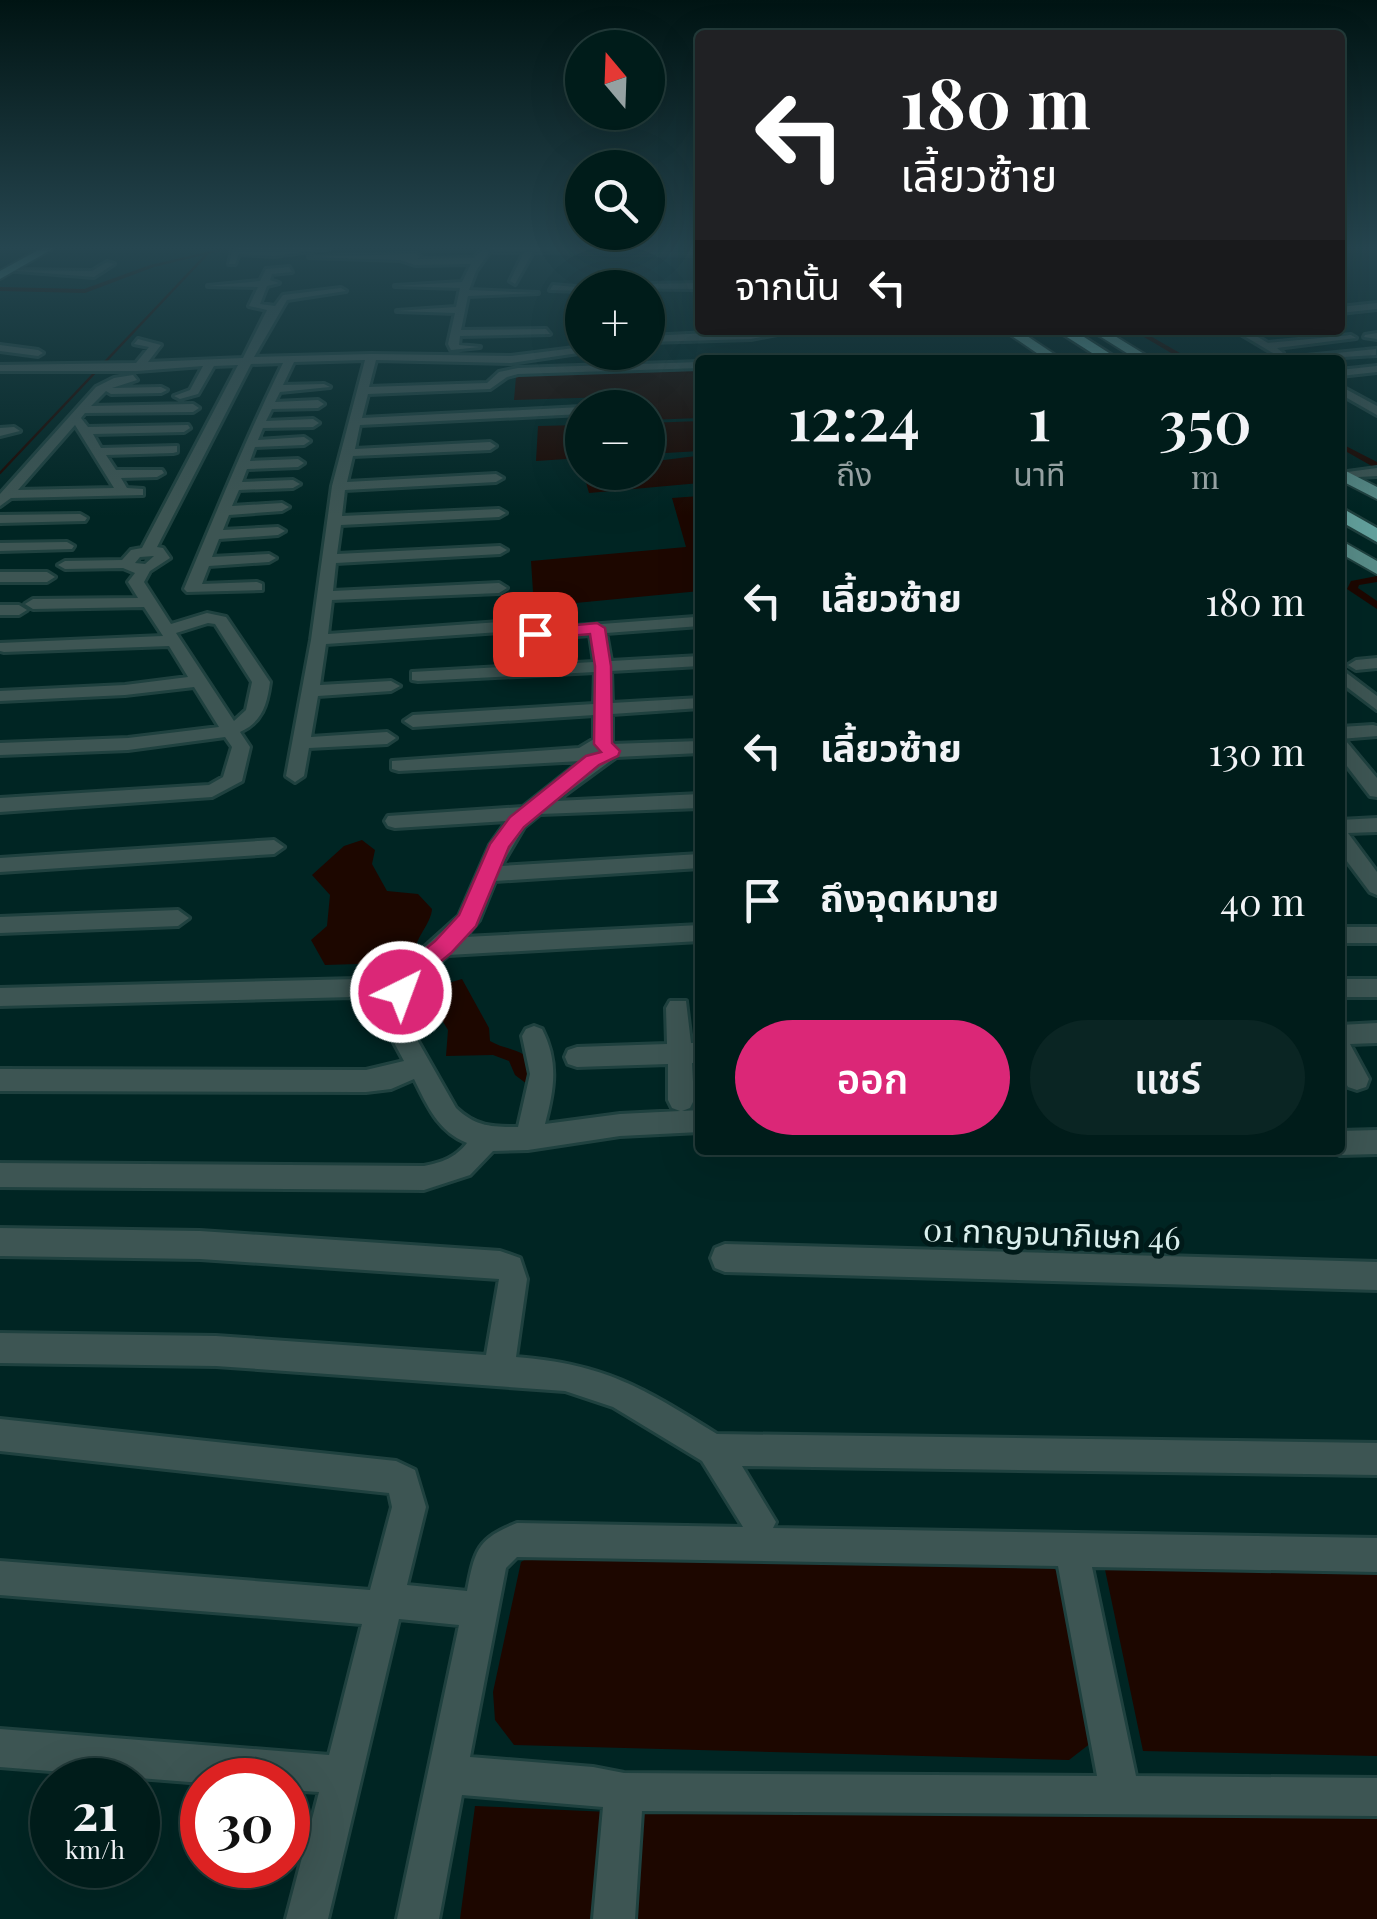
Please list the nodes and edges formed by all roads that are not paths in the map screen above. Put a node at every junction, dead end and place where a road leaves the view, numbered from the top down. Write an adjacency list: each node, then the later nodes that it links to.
1 (259, 338): 31 (street)
2 (262, 338): 31 (street)
3 (456, 338): 18 (street)
4 (552, 338): 28 (street)
5 (698, 338): 12 (street)
6 (1021, 338): 22 (main road)
7 (1054, 338): 23 (highway)
8 (1076, 338): 24 (highway)
9 (1109, 338): 25 (main road)
10 (1252, 338): 15 (street)
11 (1350, 338): 15 (street)
12 (665, 339)
13 (138, 342): 38 (street)
14 (534, 346): 18 (street)
15 (1266, 346): 26 (street)
16 (0, 348): 20 (street)
17 (189, 348): 35 (street)
18 (455, 348): 30 (street)
19 (1376, 352): 27 (street)
20 (38, 353)
21 (565, 354): 28 (street)
22 (1048, 355)
23 (1083, 355)
24 (1106, 355)
25 (1138, 355)
26 (1284, 355)
27 (1345, 355)
28 (557, 356): 30 (street)
29 (371, 357): 30 (street); 34 (street); 47 (street)
30 (434, 357)
31 (248, 363): 33 (street); 34 (street); 99 (street)
32 (695, 364): 47 (street)
33 (209, 365): 35 (street); 51 (street)
34 (283, 366): 40 (street); 44 (street)
35 (163, 367): 38 (street); 49 (street)
36 (0, 368): 37 (street)
37 (14, 368): 38 (street); 42 (street)
38 (137, 368)
39 (1377, 369): 41 (street)
40 (330, 370)
41 (1345, 372)
42 (0, 379)
43 (324, 387): 44 (street)
44 (274, 389): 53 (street)
45 (1360, 389): 48 (street)
46 (161, 390): 49 (street)
47 (362, 390): 59 (street)
48 (1345, 390)
49 (98, 392): 57 (street)
50 (1345, 392): 55 (street)
51 (180, 396)
52 (318, 404): 53 (street)
53 (267, 406): 60 (street)
54 (194, 408): 57 (street)
55 (1375, 408)
56 (565, 412): 59 (street)
57 (80, 420): 61 (street); 66 (street); 81 (street)
58 (313, 422): 60 (street)
59 (353, 422): 67 (street)
60 (258, 425): 63 (street)
61 (184, 428)
62 (304, 442): 63 (street)
63 (251, 444): 69 (street)
64 (490, 446): 67 (street)
65 (173, 450): 66 (street)
66 (98, 452): 72 (street)
67 (346, 453): 79 (street)
68 (298, 463): 69 (street)
69 (242, 465): 78 (street)
70 (1376, 472): 74 (street)
71 (157, 473): 72 (street)
72 (112, 474): 81 (street)
73 (496, 478): 79 (street)
74 (1345, 481)
75 (1345, 483): 80 (main road)
76 (292, 484): 78 (street)
77 (1345, 485): 87 (highway)
78 (232, 486): 83 (street)
79 (339, 486): 89 (street)
80 (1377, 494)
81 (3, 498)
82 (282, 508): 83 (street)
83 (222, 511): 91 (street)
84 (499, 514): 89 (street)
85 (1345, 516): 92 (highway)
86 (80, 518): 88 (street)
87 (1377, 518)
88 (0, 520)
89 (334, 521): 98 (street)
90 (278, 531): 91 (street)
91 (212, 535): 100 (street)
92 (1377, 536)
93 (67, 546): 94 (street)
94 (0, 547)
95 (1345, 548): 102 (main road)
96 (500, 550): 98 (street)
97 (269, 558): 100 (street)
98 (330, 559): 107 (street)
99 (139, 561): 101 (street); 108 (street)
100 (202, 562): 105 (street)
101 (65, 565)
102 (1375, 568)
103 (47, 577): 104 (street)
104 (0, 578)
105 (256, 587)
106 (499, 588): 107 (street)
107 (325, 596): 115 (street)
108 (148, 602): 109 (street); 114 (street)
109 (0, 610)
110 (695, 622): 112 (street)
111 (500, 627): 115 (street)
112 (597, 628): 113 (street); 119 (street)
113 (535, 634)
114 (169, 636): 116 (street); 122 (street); 130 (street)
115 (320, 640): 124 (street)
116 (4, 647)
117 (695, 660): 119 (street)
118 (1377, 662): 120 (street)
119 (603, 666): 121 (street); 128 (street)
120 (1348, 669): 127 (street)
121 (418, 676)
122 (197, 682): 125 (street); 130 (street)
123 (391, 686): 124 (street)
124 (311, 691): 134 (street)
125 (0, 696)
126 (695, 703): 128 (street)
127 (1377, 705)
128 (604, 706): 129 (street); 138 (street)
129 (413, 721)
130 (228, 730): 136 (street); 144 (street)
131 (1373, 731): 132 (street)
132 (1345, 733)
133 (387, 738): 134 (street)
134 (301, 743): 140 (street)
135 (695, 747): 138 (street)
136 (0, 749)
137 (1345, 750): 142 (street)
138 (598, 752): 139 (street); 145 (street)
139 (400, 765)
140 (294, 776)
141 (1345, 778): 142 (street)
142 (1373, 781)
143 (695, 801): 145 (street)
144 (0, 805)
145 (534, 810): 146 (street); 153 (street)
146 (395, 821)
147 (1377, 825): 148 (street)
148 (1345, 827)
149 (1345, 844): 154 (street)
150 (274, 846): 152 (street)
151 (695, 861): 153 (street)
152 (0, 865)
153 (490, 874): 160 (street)
154 (1366, 876)
155 (178, 918): 156 (street)
156 (0, 926)
157 (695, 933): 160 (street)
158 (1345, 935): 159 (street)
159 (1377, 935)
160 (443, 947): 161 (street)
161 (401, 982): 162 (street); 166 (street)
162 (363, 988): 165 (street); 166 (street)
163 (1345, 988): 164 (street)
164 (1377, 988)
165 (0, 997)
166 (385, 1004): 174 (street)
167 (678, 1008): 171 (street)
168 (1377, 1033): 169 (street)
169 (1345, 1035)
170 (534, 1036): 179 (street)
171 (690, 1054): 172 (street); 177 (street)
172 (577, 1057)
173 (1345, 1058): 175 (street)
174 (418, 1066): 176 (street); 180 (street)
175 (1358, 1078)
176 (0, 1080)
177 (682, 1100)
178 (695, 1121): 179 (street)
179 (528, 1138): 180 (street)
180 (486, 1139): 183 (street)
181 (1377, 1142): 182 (street)
182 (1345, 1143)
183 (0, 1175)
184 (0, 1242): 188 (street)
185 (725, 1258): 186 (street, 01 กาญจนาภิเษก 46)
186 (1377, 1276)
187 (0, 1348): 188 (street)
188 (498, 1370): 190 (street)
189 (0, 1434): 196 (street)
190 (714, 1450): 191 (street); 192 (street)
191 (1377, 1459)
192 (759, 1522)
193 (1070, 1548): 194 (street); 197 (street); 202 (street)
194 (1377, 1555)
195 (0, 1578): 196 (street)
196 (382, 1604): 197 (street); 199 (street)
197 (480, 1610): 200 (street)
198 (0, 1748): 199 (street)
199 (341, 1775): 204 (street)
200 (446, 1776): 201 (street); 205 (street)
201 (624, 1792): 202 (street); 206 (street)
202 (1120, 1794): 203 (street)
203 (1377, 1797)
204 (307, 1919)
205 (418, 1919)
206 (614, 1919)

